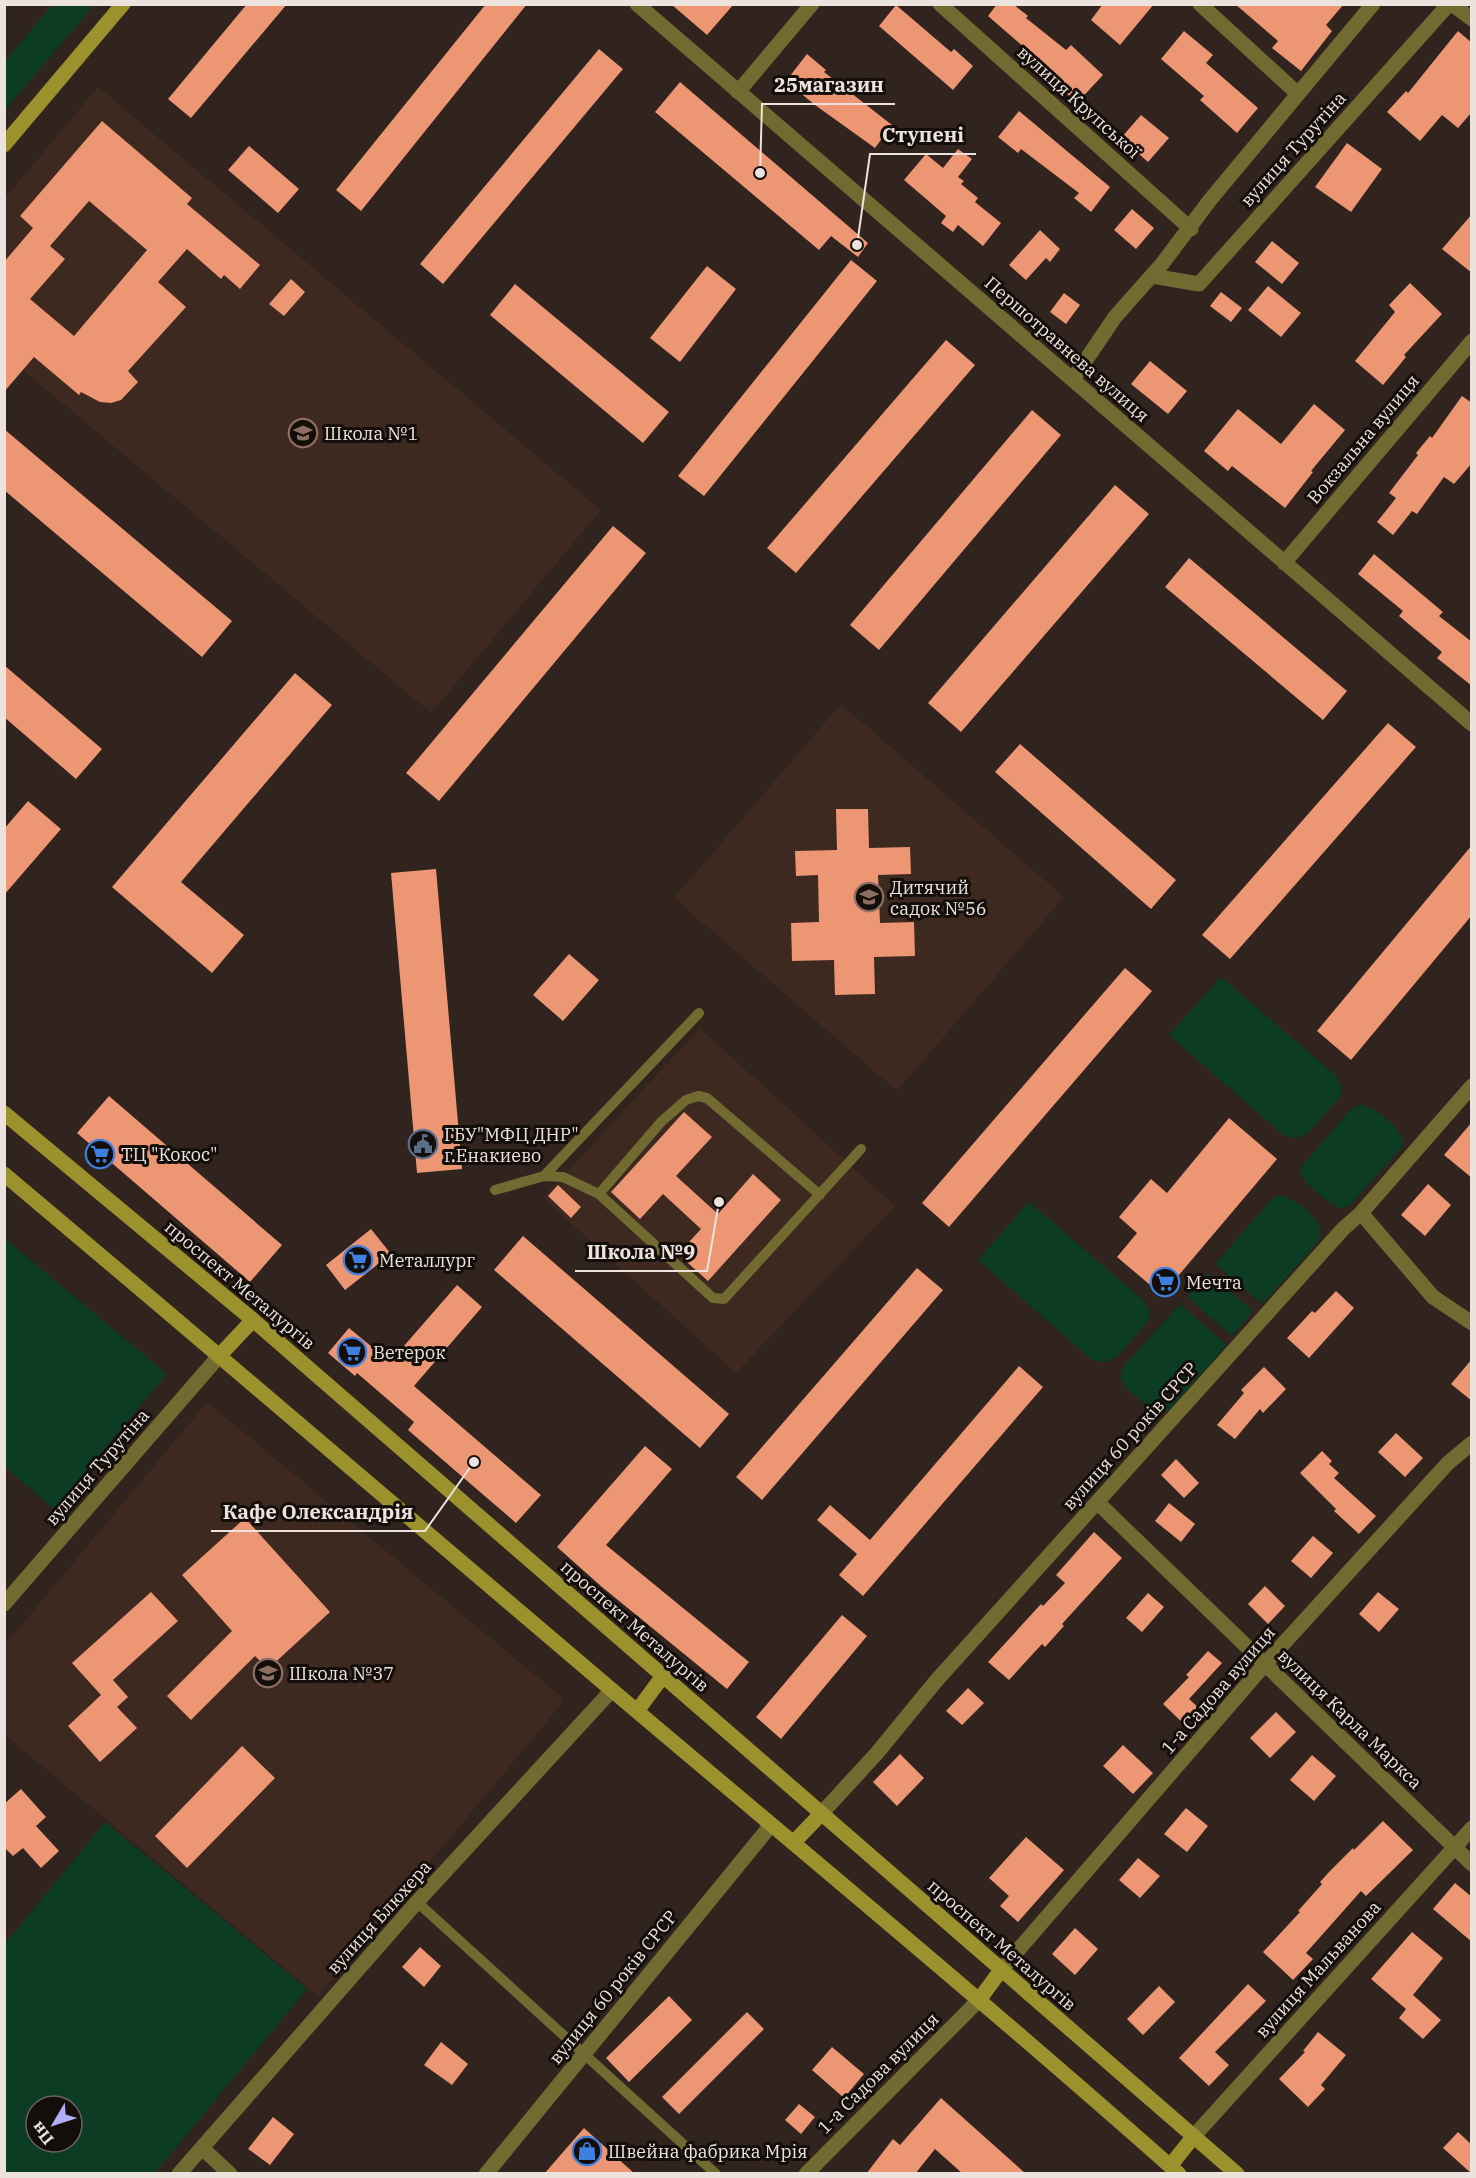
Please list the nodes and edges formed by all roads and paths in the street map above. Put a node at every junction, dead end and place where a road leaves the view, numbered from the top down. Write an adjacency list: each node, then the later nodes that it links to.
1 (123, 4): 11 (street)
2 (637, 4): 9 (street, Першотравнева вулиця)
3 (812, 4): 9 (street)
4 (940, 4): 12 (street, вулиця Крупської)
5 (1200, 4): 10 (street)
6 (1373, 4): 10 (street, вулиця Турутіна)
7 (1450, 4): 8 (street); 13 (street, вулиця Турутіна)
8 (1472, 19)
9 (738, 92): 15 (street, Першотравнева вулиця)
10 (1298, 94): 12 (street, вулиця Турутіна)
11 (4, 145)
12 (1190, 228): 13 (street, вулиця Турутіна)
13 (1152, 276): 15 (street, вулиця Турутіна)
14 (1472, 340): 16 (street, Вокзальна вулиця)
15 (1073, 379): 16 (street, Першотравнева вулиця)
16 (1284, 563): 17 (street, Першотравнева вулиця)
17 (1472, 724)
18 (699, 1013): 23 (lane)
19 (1472, 1086): 27 (street, вулиця 60 років СРСР)
20 (4, 1113): 28 (street, проспект Металургів)
21 (861, 1149): 26 (lane)
22 (4, 1174): 30 (street)
23 (544, 1176): 24 (lane); 25 (lane)
24 (495, 1190)
25 (598, 1194): 26 (lane); 26 (lane)
26 (820, 1195)
27 (1361, 1213): 29 (street); 32 (street, вулиця 60 років СРСР)
28 (253, 1320): 30 (street); 35 (street, проспект Металургів)
29 (1472, 1323)
30 (220, 1355): 33 (street, вулиця Турутіна); 36 (street)
31 (1472, 1443): 34 (street, 1-а Садова вулиця)
32 (1097, 1502): 34 (street, вулиця Карла Маркса); 38 (street, вулиця 60 років СРСР)
33 (4, 1604)
34 (1265, 1664): 42 (street, вулиця Карла Маркса); 45 (street, 1-а Садова вулиця)
35 (663, 1676): 37 (street); 38 (street, проспект Металургів)
36 (612, 1690): 37 (street); 44 (street, вулиця Блюхера)
37 (637, 1711): 39 (street)
38 (821, 1814): 41 (street); 45 (street, проспект Металургів)
39 (771, 1825): 41 (street); 52 (street, вулиця 60 років СРСР)
40 (1472, 1828): 42 (street, вулиця Мальванова)
41 (793, 1843): 46 (street)
42 (1454, 1847): 43 (street, вулиця Карла Маркса); 47 (street, вулиця Мальванова)
43 (1472, 1864)
44 (417, 1902): 48 (street, вулиця Блюхера); 53 (lane)
45 (1001, 1970): 46 (street); 47 (street, проспект Металургів)
46 (979, 2000): 49 (street); 54 (street, 1-а Садова вулиця)
47 (1194, 2136): 49 (street); 55 (street, проспект Металургів)
48 (202, 2148): 50 (street, вулиця Блюхера); 51 (street)
49 (1174, 2170)
50 (179, 2174)
51 (230, 2174)
52 (486, 2174)
53 (716, 2174)
54 (806, 2174)
55 (1237, 2174)

